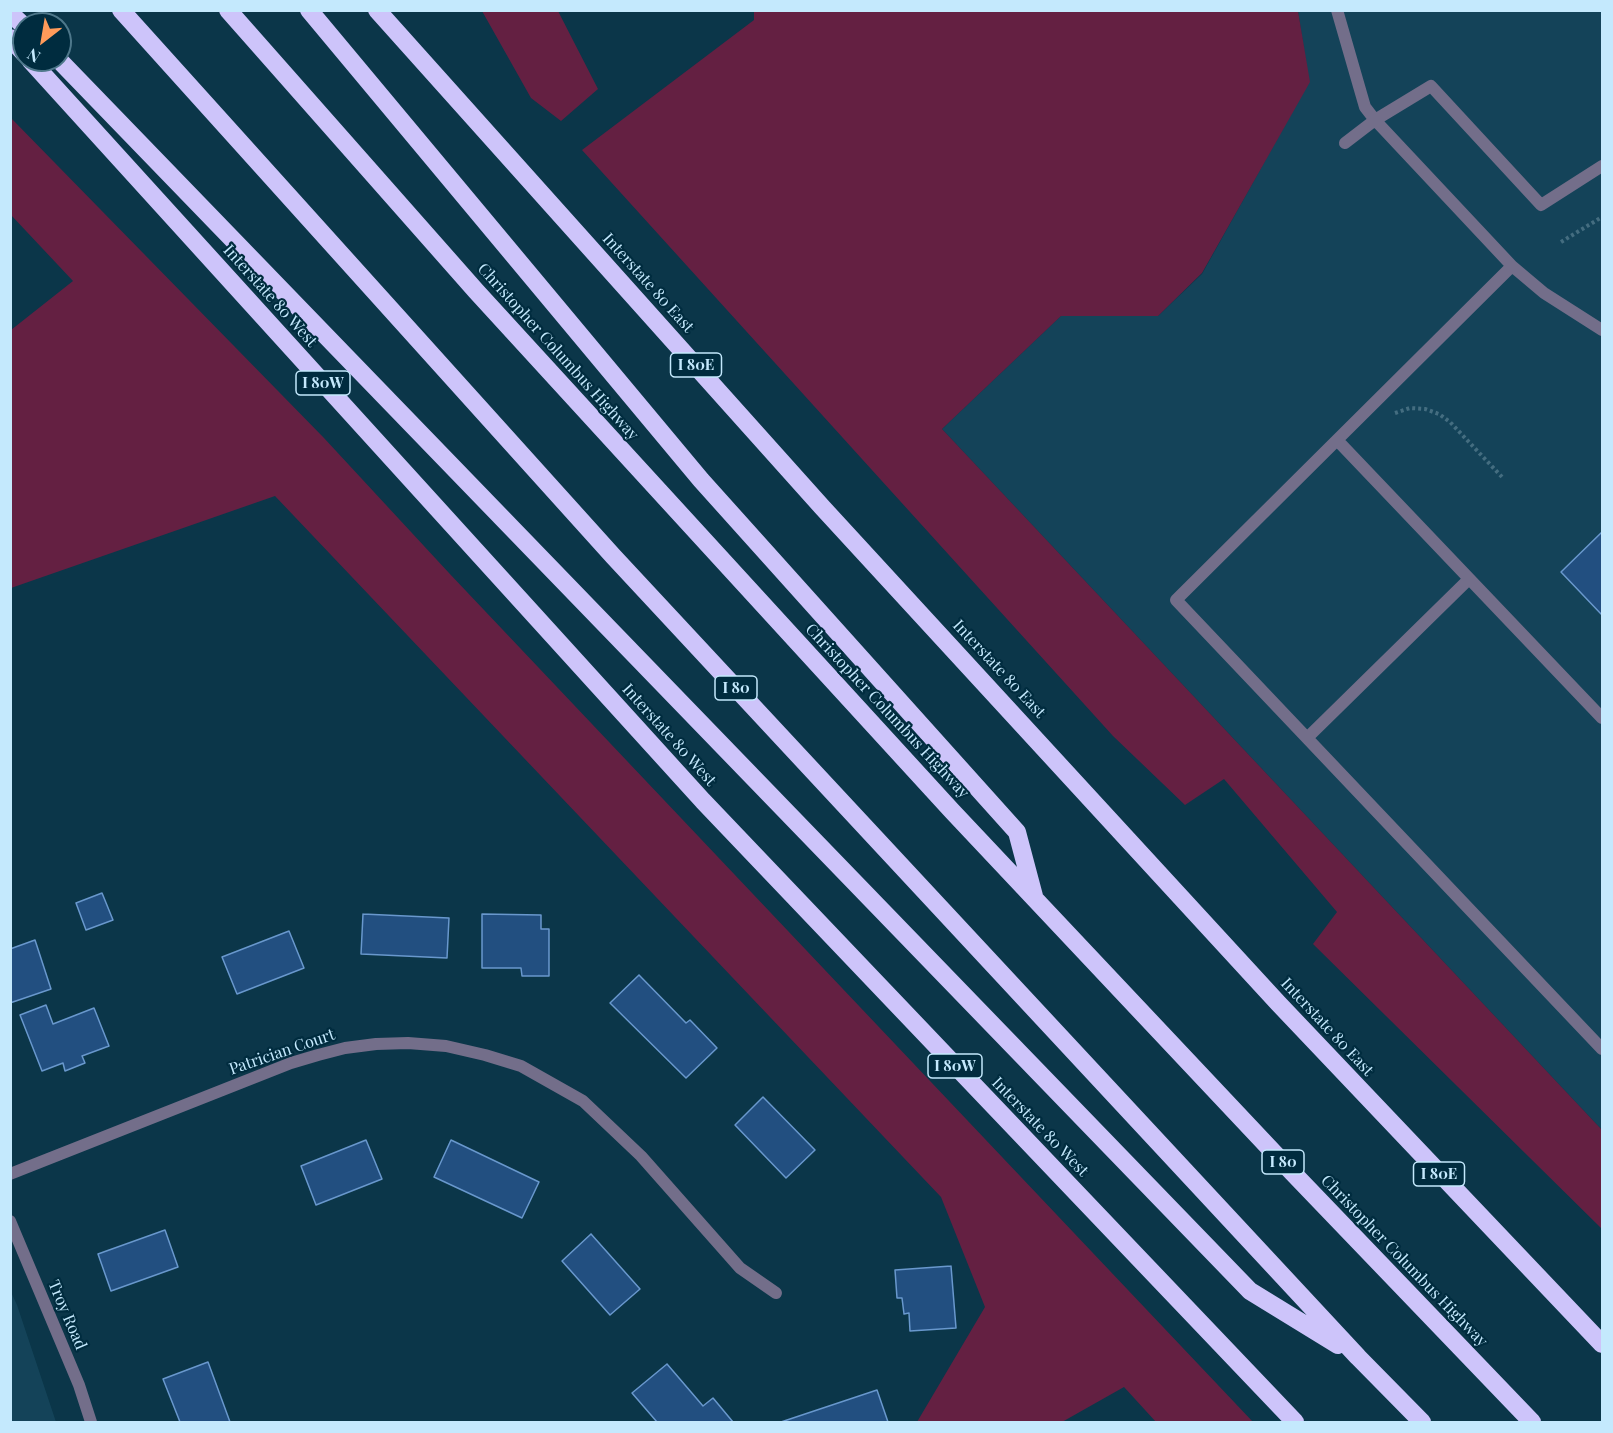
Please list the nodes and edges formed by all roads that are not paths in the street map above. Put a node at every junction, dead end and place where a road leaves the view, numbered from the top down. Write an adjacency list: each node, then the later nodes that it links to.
1 (122, 10): 23 (highway, I 80)
2 (228, 10): 17 (highway, Christopher Columbus Highway / I 80)
3 (309, 10): 17 (highway)
4 (377, 10): 22 (highway, Interstate 80 East / I 80E)
5 (1337, 10): 8 (street)
6 (41, 72): 25 (highway, Interstate 80 West / I 80W)
7 (71, 72): 23 (highway)
8 (1375, 120): 9 (street); 10 (street); 11 (street)
9 (1345, 143)
10 (1602, 166)
11 (1512, 266): 12 (street); 13 (street)
12 (1602, 330)
13 (1337, 440): 14 (street); 16 (street)
14 (1469, 579): 15 (street); 16 (street)
15 (1602, 718)
16 (1307, 738): 18 (street)
17 (1036, 901): 27 (highway, Christopher Columbus Highway / I 80)
18 (1602, 1048)
19 (10, 1174): 21 (street, Patrician Court)
20 (10, 1221): 24 (street, Troy Road)
21 (776, 1293)
22 (1602, 1344)
23 (1358, 1357): 26 (highway, I 80)
24 (91, 1422)
25 (1295, 1422)
26 (1422, 1422)
27 (1532, 1422)

